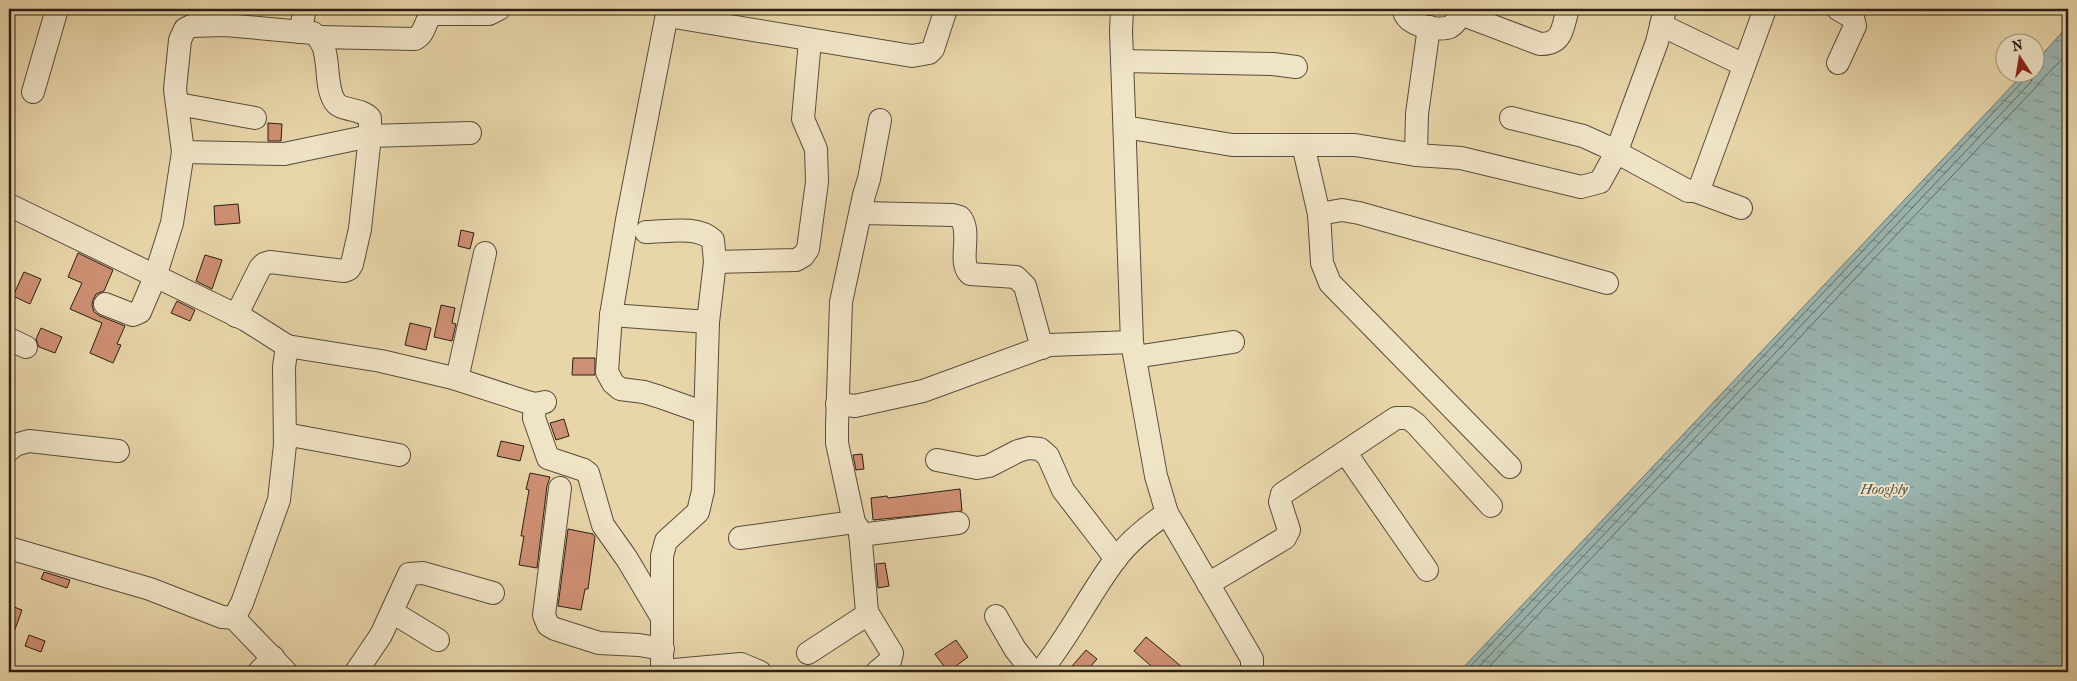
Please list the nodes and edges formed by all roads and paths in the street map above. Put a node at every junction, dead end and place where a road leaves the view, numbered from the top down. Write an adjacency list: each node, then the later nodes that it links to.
1 (57, 9): 20 (street)
2 (305, 9): 14 (street)
3 (499, 9): 14 (street)
4 (946, 9): 15 (street)
5 (1122, 9): 16 (street)
6 (1404, 9): 13 (street)
7 (1568, 9): 13 (street)
8 (1765, 9): 18 (street)
9 (668, 12): 15 (street); 43 (street)
10 (1850, 12): 17 (street)
11 (1663, 17): 18 (street); 30 (street)
12 (187, 19): 14 (street); 21 (street)
13 (1429, 27): 31 (street)
14 (309, 34): 27 (street)
15 (810, 40): 39 (street)
16 (1122, 61): 19 (street); 25 (street)
17 (1838, 63)
18 (1744, 65): 32 (street)
19 (1296, 67)
20 (32, 92)
21 (178, 104): 22 (street); 29 (street)
22 (255, 118)
23 (1511, 118): 30 (street)
24 (880, 120): 35 (street)
25 (1125, 127): 28 (street); 49 (street)
26 (470, 133): 27 (street)
27 (370, 136): 29 (street); 44 (street)
28 (1303, 145): 31 (street); 36 (street)
29 (183, 152): 40 (street)
30 (1616, 153): 31 (street); 32 (street)
31 (1416, 155)
32 (1695, 191): 34 (street)
33 (9, 205): 40 (street)
34 (1741, 208)
35 (861, 213): 48 (street); 51 (street)
36 (1319, 214): 41 (street); 59 (street)
37 (646, 232): 39 (street)
38 (485, 253): 50 (street)
39 (715, 262): 45 (street)
40 (155, 277): 42 (street); 44 (street)
41 (1607, 283)
42 (105, 304)
43 (611, 315): 45 (street); 52 (street)
44 (236, 316): 47 (street)
45 (708, 322): 52 (street)
46 (1233, 342): 49 (street)
47 (288, 346): 50 (street); 53 (street)
48 (1042, 348): 49 (street); 51 (street)
49 (1134, 349): 62 (street)
50 (457, 379): 75 (street)
51 (837, 404): 64 (street)
52 (705, 413): 75 (street)
53 (285, 434): 57 (street); 74 (street)
54 (9, 450): 55 (street)
55 (118, 451)
56 (1345, 452): 61 (street); 68 (street); 69 (street)
57 (399, 454)
58 (937, 460): 67 (street)
59 (1510, 467)
60 (560, 488): 78 (street)
61 (1491, 506)
62 (1167, 513): 67 (street); 69 (street)
63 (958, 523): 64 (street)
64 (857, 528): 65 (street); 72 (street)
65 (740, 538)
66 (9, 548): 74 (street)
67 (1116, 559): 84 (street)
68 (1427, 570)
69 (1208, 584): 85 (street)
70 (492, 593): 71 (street)
71 (392, 612): 76 (street); 80 (street)
72 (868, 614): 77 (street); 82 (street)
73 (996, 616): 83 (street)
74 (234, 618): 79 (street)
75 (663, 619): 78 (street)
76 (438, 640)
77 (808, 653)
78 (663, 664): 81 (street)
79 (273, 667)
80 (356, 672)
81 (760, 672)
82 (877, 672)
83 (1033, 672)
84 (1040, 672)
85 (1252, 672)

